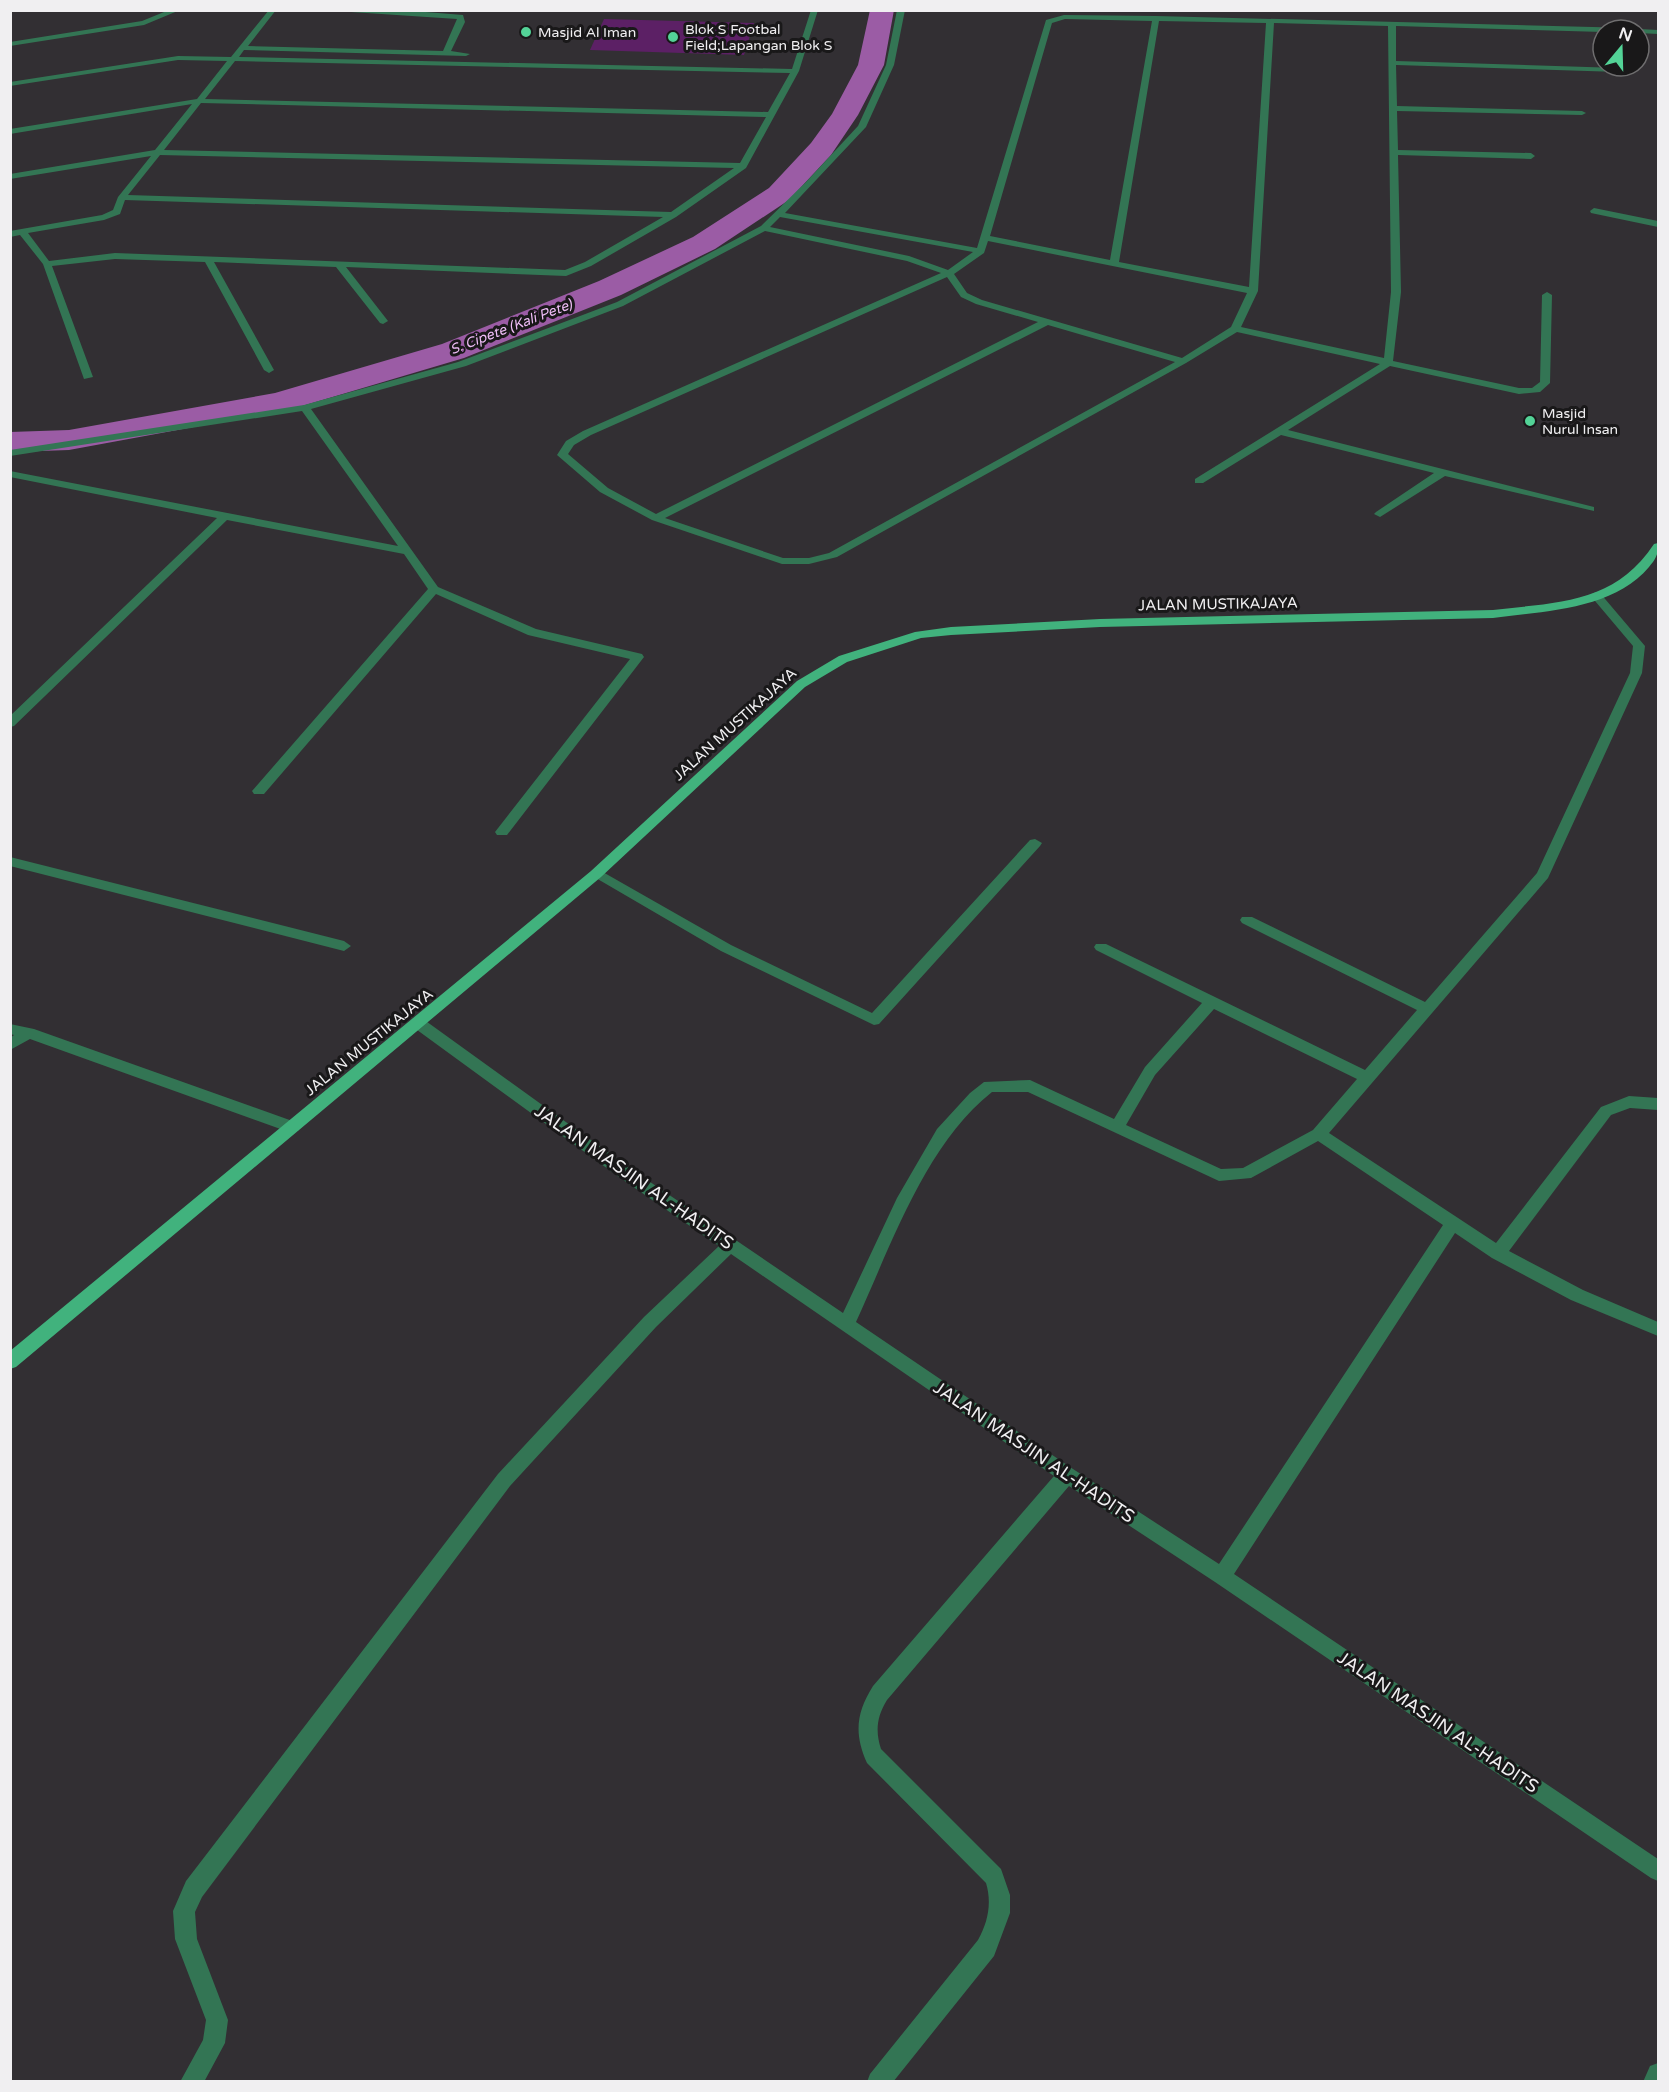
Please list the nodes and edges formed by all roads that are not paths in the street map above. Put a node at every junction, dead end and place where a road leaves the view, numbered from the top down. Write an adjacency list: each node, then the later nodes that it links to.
1 (177, 10): 10 (street)
2 (273, 10): 11 (street)
3 (324, 10): 12 (street)
4 (815, 10): 17 (street)
5 (901, 10): 32 (street)
6 (1156, 18): 7 (street); 38 (street); 43 (street)
7 (1270, 21): 8 (street); 45 (street)
8 (1392, 23): 9 (street); 16 (street)
9 (1591, 29)
10 (10, 45)
11 (243, 48): 12 (street); 15 (street)
12 (446, 53): 13 (street)
13 (470, 54)
14 (623, 58): 17 (street)
15 (234, 59): 17 (street); 19 (street); 20 (street)
16 (1392, 63): 18 (street); 21 (street)
17 (797, 67): 23 (street)
18 (1591, 69)
19 (10, 84)
20 (199, 101): 23 (street); 24 (street); 25 (street)
21 (1393, 108): 22 (street); 26 (street)
22 (1582, 113)
23 (772, 115): 28 (street)
24 (10, 132)
25 (158, 152): 28 (street); 29 (street); 30 (street)
26 (1394, 152): 27 (street); 51 (street)
27 (1531, 156)
28 (743, 166): 33 (street)
29 (10, 177)
30 (123, 197): 33 (street); 36 (street)
31 (1594, 211): 34 (street)
32 (777, 214): 35 (street); 39 (street)
33 (673, 215): 41 (street)
34 (1659, 224)
35 (764, 228): 44 (street); 54 (street)
36 (22, 232): 37 (street); 42 (street)
37 (10, 234)
38 (985, 238): 39 (street); 43 (street)
39 (981, 251): 44 (street)
40 (207, 258): 41 (street); 42 (street); 52 (street)
41 (338, 263): 47 (street)
42 (47, 264): 53 (street)
43 (1114, 264): 45 (street)
44 (949, 273): 48 (street); 65 (street)
45 (1253, 291): 49 (street)
46 (1547, 295): 51 (street)
47 (383, 321)
48 (1046, 322): 50 (street); 65 (street)
49 (1235, 329): 50 (street); 51 (street)
50 (1183, 361): 65 (street)
51 (1388, 363): 55 (street)
52 (269, 370)
53 (88, 377)
54 (305, 408): 56 (street); 67 (street)
55 (1279, 431): 59 (street); 61 (street)
56 (29, 452): 57 (street); 58 (street)
57 (10, 453)
58 (10, 467)
59 (1443, 472): 62 (street); 63 (street)
60 (10, 474): 64 (street)
61 (1199, 481)
62 (1590, 509)
63 (1380, 514)
64 (225, 516): 67 (street); 70 (street)
65 (656, 518)
66 (1659, 546): 69 (main road, JALAN MUSTIKAJAYA)
67 (409, 552): 68 (street)
68 (434, 589): 71 (street); 72 (street)
69 (1596, 595): 75 (main road, JALAN MUSTIKAJAYA); 80 (street)
70 (10, 723)
71 (259, 792)
72 (502, 832)
73 (1035, 843): 75 (street)
74 (10, 861): 77 (street)
75 (596, 874): 81 (main road, JALAN MUSTIKAJAYA)
76 (1247, 920): 80 (street)
77 (344, 946)
78 (1101, 947): 79 (street)
79 (1212, 1001): 85 (street); 88 (street)
80 (1427, 1009): 85 (street)
81 (418, 1023): 87 (main road, JALAN MUSTIKAJAYA); 91 (street, JALAN MASJIN AL-HADITS)
82 (10, 1029): 83 (street)
83 (29, 1033): 84 (street); 87 (street)
84 (10, 1046)
85 (1368, 1078): 89 (street)
86 (1659, 1104): 92 (street)
87 (292, 1127): 95 (main road, JALAN MUSTIKAJAYA)
88 (1117, 1127): 89 (street); 93 (street)
89 (1319, 1134): 90 (street)
90 (1453, 1223): 92 (street); 97 (street)
91 (730, 1245): 93 (street, JALAN MASJIN AL-HADITS); 100 (street)
92 (1498, 1253): 94 (street)
93 (846, 1324): 96 (street, JALAN MASJIN AL-HADITS)
94 (1659, 1329)
95 (10, 1362)
96 (1066, 1475): 97 (street, JALAN MASJIN AL-HADITS); 101 (street)
97 (1222, 1576): 98 (street, JALAN MASJIN AL-HADITS)
98 (1659, 1871)
99 (1659, 2074): 102 (street)
100 (191, 2082)
101 (878, 2082)
102 (1654, 2082)

